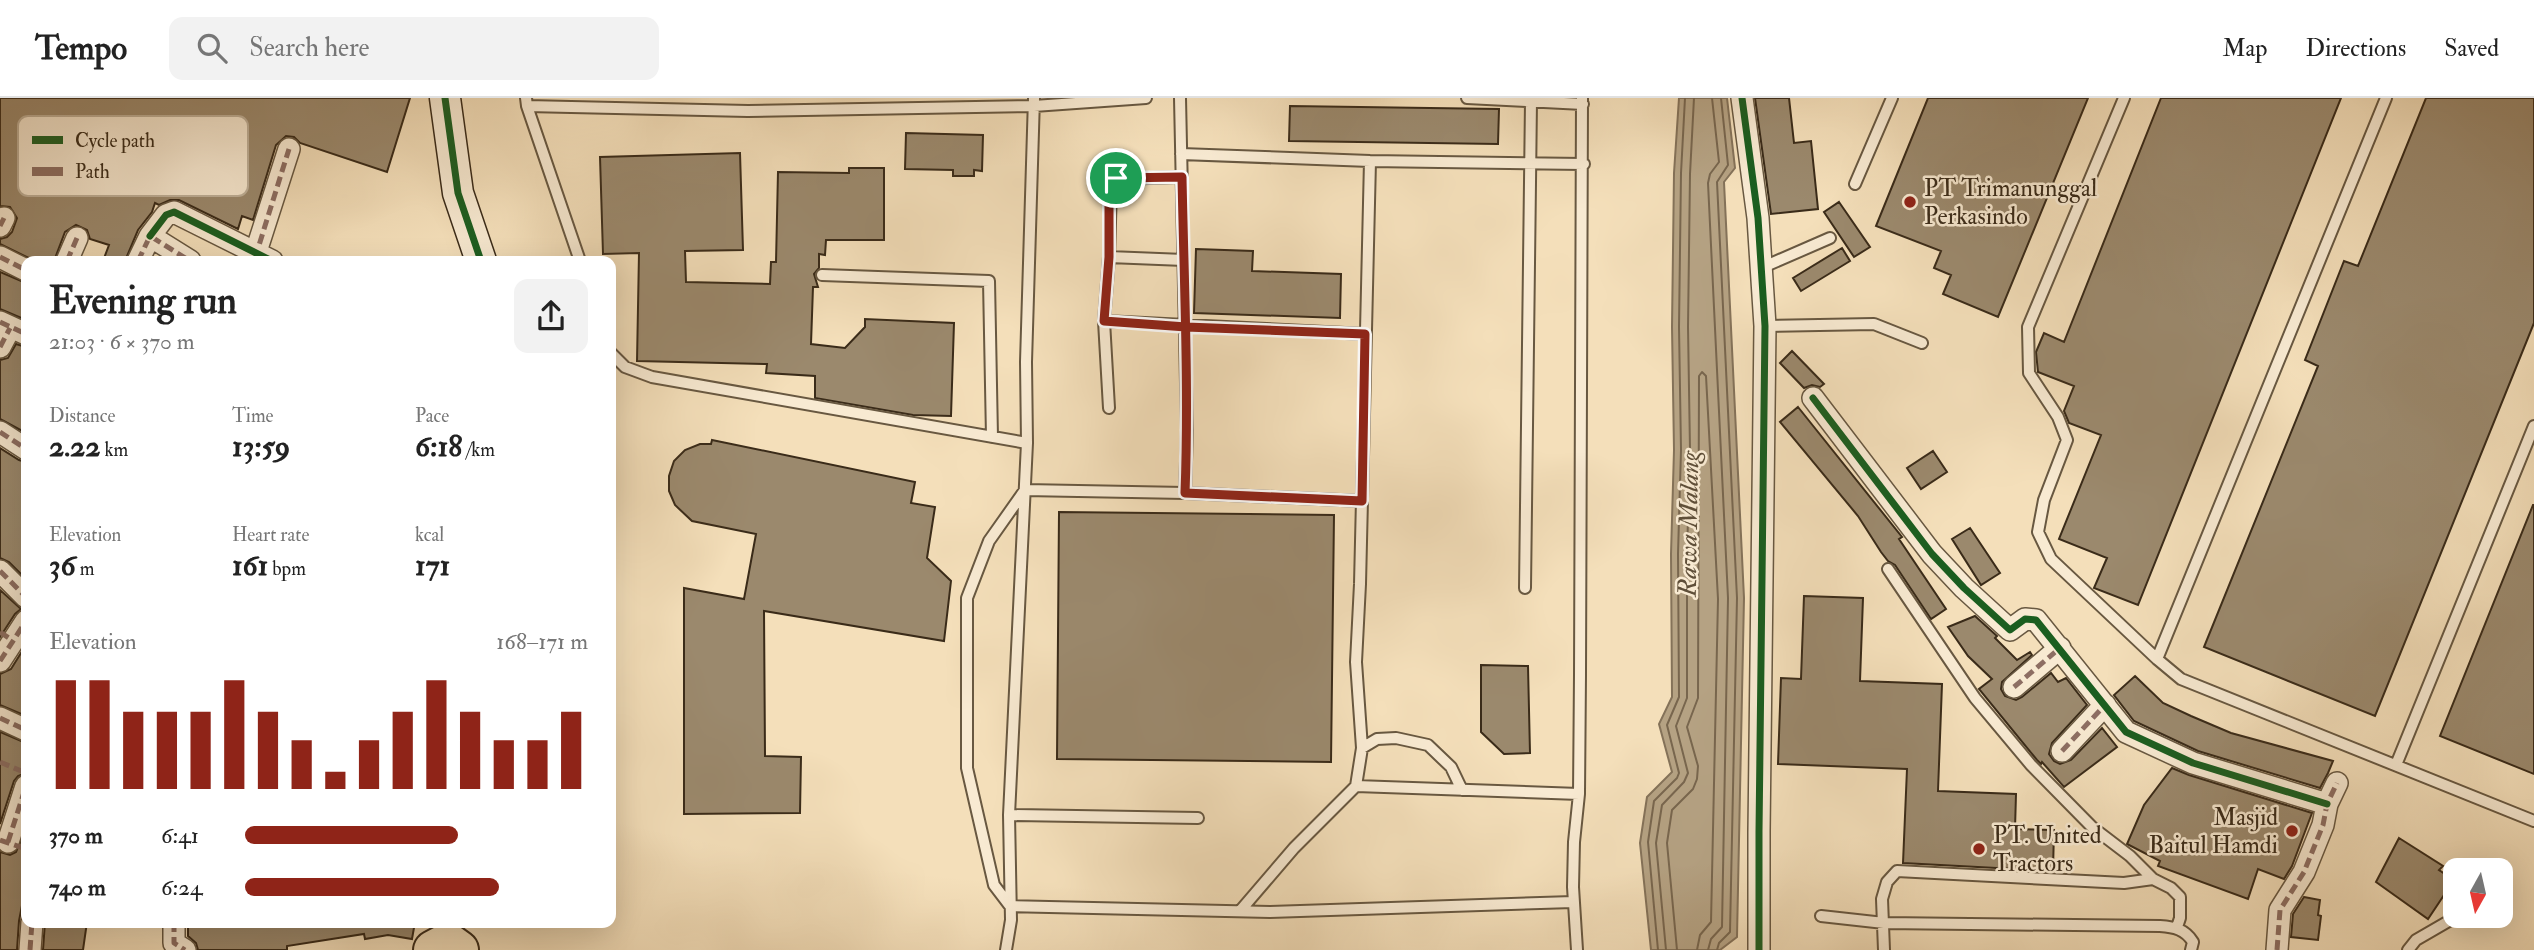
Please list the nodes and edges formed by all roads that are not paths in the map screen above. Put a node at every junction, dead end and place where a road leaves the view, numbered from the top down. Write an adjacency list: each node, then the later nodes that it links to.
1 (445, 98): 30 (street)
2 (748, 98): 14 (lane)
3 (1146, 98): 13 (lane)
4 (1180, 98): 16 (lane)
5 (1467, 98): 10 (lane)
6 (1742, 98): 36 (street)
7 (1892, 98): 21 (lane)
8 (2124, 98): 63 (lane)
9 (2386, 98): 63 (lane)
10 (1531, 101): 11 (lane); 18 (lane)
11 (1583, 101): 19 (lane)
12 (526, 102): 14 (lane); 31 (lane)
13 (1034, 102): 14 (lane); 51 (lane)
14 (748, 111)
15 (289, 149): 29 (street)
16 (1181, 154): 17 (lane); 20 (lane)
17 (1370, 161): 18 (lane); 42 (lane)
18 (1531, 163): 19 (lane); 58 (lane)
19 (1584, 164): 75 (lane)
20 (1182, 177): 33 (lane); 34 (lane)
21 (1855, 184)
22 (150, 236): 26 (street); 27 (street); 28 (street)
23 (1830, 237): 36 (lane)
24 (76, 238): 25 (street)
25 (69, 256)
26 (140, 256)
27 (182, 256)
28 (256, 256)
29 (261, 256)
30 (479, 256)
31 (578, 256)
32 (0, 257): 35 (street)
33 (1109, 257): 34 (lane); 38 (lane)
34 (1184, 260): 40 (lane)
35 (21, 268)
36 (1761, 268): 39 (street)
37 (822, 275): 50 (lane)
38 (1104, 321): 40 (lane); 47 (lane)
39 (1765, 326): 43 (lane); 92 (street)
40 (1186, 327): 42 (lane); 54 (lane)
41 (12, 328): 44 (street)
42 (1365, 334): 55 (lane)
43 (1922, 343)
44 (0, 347)
45 (616, 358): 50 (lane)
46 (1813, 398): 62 (street)
47 (1109, 408)
48 (2534, 426): 71 (lane)
49 (0, 432): 52 (street)
50 (992, 437): 51 (lane)
51 (1027, 443): 53 (lane)
52 (21, 446)
53 (1025, 490): 54 (lane); 78 (lane); 84 (lane)
54 (1185, 493): 55 (lane)
55 (1362, 501): 69 (lane)
56 (1888, 569): 82 (lane)
57 (0, 572): 59 (street)
58 (1525, 588)
59 (21, 592)
60 (21, 625): 61 (street)
61 (6, 636): 64 (street)
62 (2060, 648): 65 (street); 66 (street)
63 (2157, 659): 71 (lane)
64 (0, 662)
65 (2014, 687)
66 (2105, 705): 70 (street); 76 (street)
67 (0, 718): 68 (street)
68 (21, 728)
69 (1362, 748): 73 (lane); 74 (lane)
70 (2062, 751)
71 (2396, 765): 80 (lane)
72 (2337, 783): 76 (street)
73 (1356, 786): 74 (lane); 85 (lane)
74 (1462, 790): 75 (lane)
75 (1578, 793): 83 (lane)
76 (2328, 804): 99 (street)
77 (21, 805): 81 (street)
78 (1009, 815): 79 (lane); 84 (lane)
79 (1198, 818)
80 (2534, 821)
81 (11, 844)
82 (2154, 879): 87 (lane); 89 (lane)
83 (1573, 902): 85 (lane); 96 (lane)
84 (1010, 906): 85 (lane); 95 (lane)
85 (1240, 911)
86 (1821, 916): 87 (lane)
87 (1884, 923): 89 (lane); 97 (lane)
88 (2443, 924): 100 (lane)
89 (2177, 927): 98 (lane)
90 (32, 928): 93 (street)
91 (174, 928): 94 (street)
92 (1759, 944)
93 (30, 950)
94 (185, 950)
95 (1006, 950)
96 (1577, 950)
97 (1884, 950)
98 (2191, 950)
99 (2277, 950)
100 (2408, 950)

